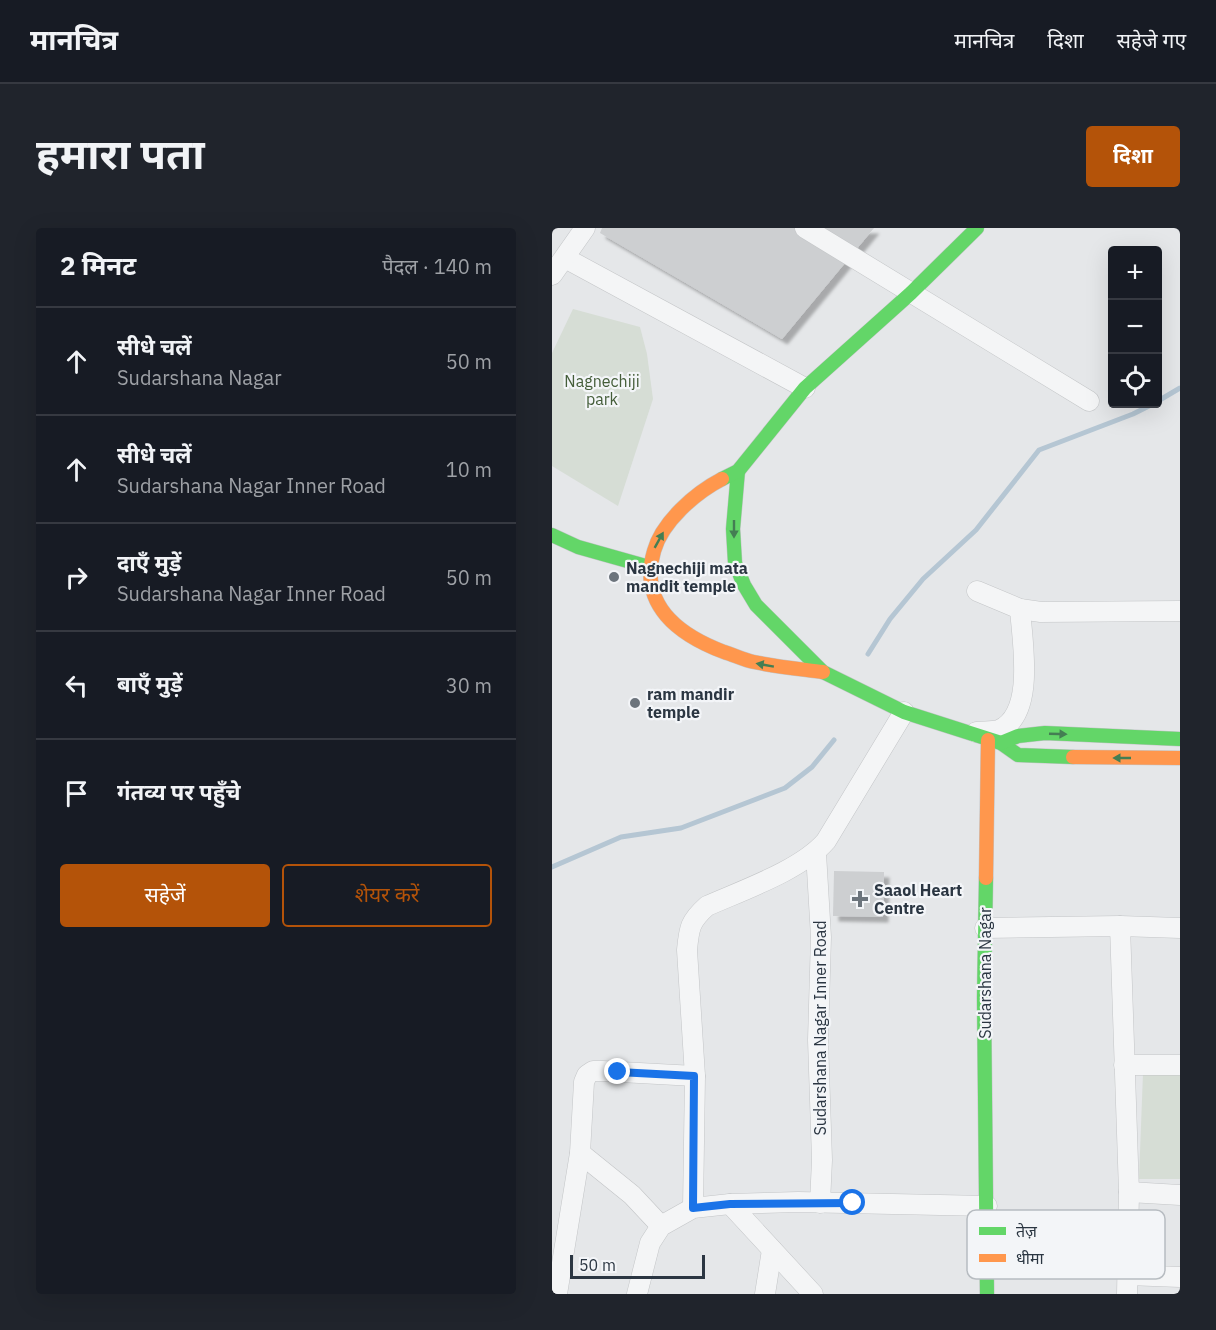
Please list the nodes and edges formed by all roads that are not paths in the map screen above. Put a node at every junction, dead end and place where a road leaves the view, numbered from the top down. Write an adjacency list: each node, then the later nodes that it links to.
1 (585, 228): 4 (street)
2 (805, 228): 6 (street)
3 (977, 228): 6 (street)
4 (565, 258): 5 (street); 7 (street)
5 (552, 275)
6 (911, 293): 7 (street); 8 (street)
7 (805, 388): 9 (street)
8 (1089, 402)
9 (738, 471): 11 (street, one-way to 9); 15 (street, one-way to 15)
10 (552, 535): 11 (street)
11 (649, 567): 15 (street, one-way to 11)
12 (977, 591): 13 (street)
13 (1020, 609): 14 (street); 17 (street)
14 (1180, 611)
15 (824, 672): 16 (street)
16 (904, 712): 17 (street); 21 (street)
17 (968, 732): 19 (street)
18 (1180, 739): 19 (street, one-way to 18)
19 (995, 741): 20 (street, one-way to 19); 23 (street, Sudarshana Nagar)
20 (1180, 758)
21 (816, 853): 27 (street); 31 (street, Sudarshana Nagar Inner Road)
22 (1120, 926): 23 (street); 24 (street); 25 (street)
23 (985, 928): 33 (street, Sudarshana Nagar)
24 (1180, 928)
25 (1124, 1065): 26 (street); 29 (street)
26 (1180, 1065)
27 (694, 1076): 28 (street); 34 (street)
28 (580, 1153): 37 (street); 43 (street)
29 (1129, 1192): 30 (street); 36 (street)
30 (1180, 1194)
31 (820, 1203): 32 (street); 33 (street)
32 (730, 1204): 34 (street); 38 (street)
33 (987, 1206): 35 (street, Sudarshana Nagar)
34 (693, 1208): 37 (street)
35 (987, 1210)
36 (1129, 1210)
37 (661, 1226): 44 (street)
38 (772, 1250): 45 (street); 46 (street)
39 (1180, 1276): 41 (street)
40 (1162, 1279): 42 (street)
41 (1165, 1279)
42 (1127, 1285)
43 (557, 1294)
44 (637, 1294)
45 (765, 1294)
46 (813, 1294)

